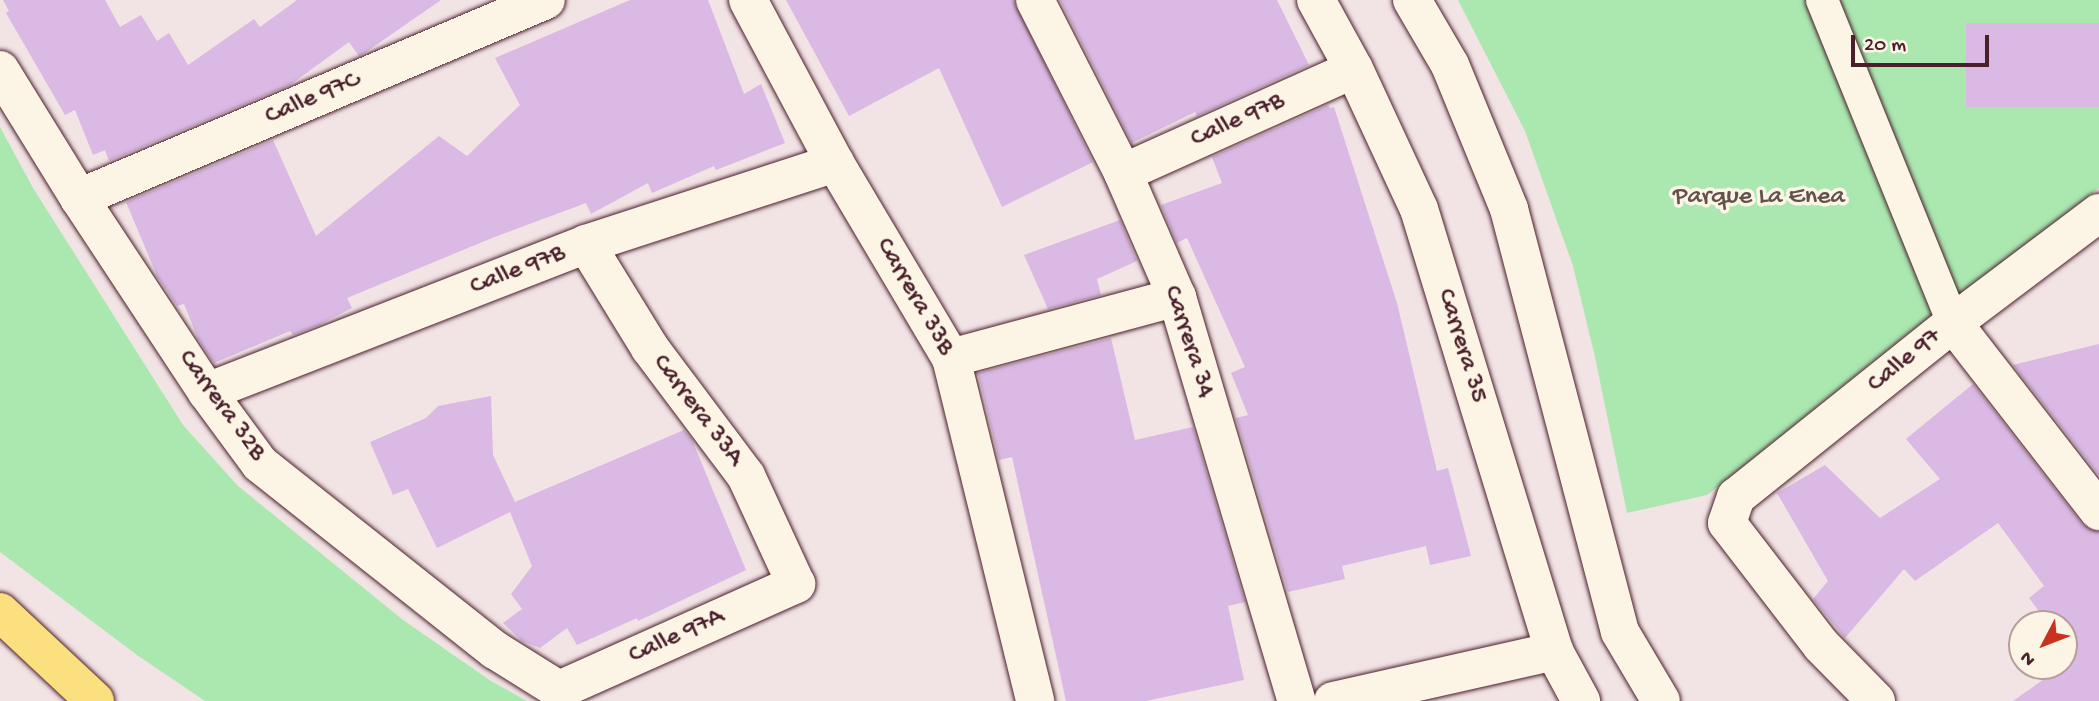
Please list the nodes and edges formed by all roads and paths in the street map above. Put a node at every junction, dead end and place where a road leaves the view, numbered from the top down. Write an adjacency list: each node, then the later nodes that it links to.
1 (546, 0): 11 (street, Calle 97C)
2 (748, 0): 9 (street, Carrera 33B)
3 (1035, 0): 10 (street, Carrera 34)
4 (1316, 0): 7 (street, Carrera 35)
5 (1412, 0): 28 (street)
6 (1822, 0): 15 (street)
7 (1354, 69): 10 (street, Calle 97B); 21 (street, Carrera 35)
8 (0, 70): 11 (street, Carrera 32B)
9 (835, 163): 13 (street, Calle 97B); 16 (street, Carrera 33B)
10 (1123, 173): 14 (street, Carrera 34)
11 (79, 198): 17 (street, Carrera 32B)
12 (2099, 213): 15 (street, Calle 97)
13 (586, 244): 17 (street, Calle 97B); 19 (street, Carrera 33A)
14 (1177, 297): 16 (street); 25 (street, Carrera 34)
15 (1953, 323): 18 (street); 29 (street, Calle 97)
16 (951, 358): 24 (street, Carrera 33B)
17 (207, 392): 22 (street, Carrera 32B)
18 (2099, 511)
19 (796, 584): 22 (street, Calle 97A)
20 (0, 612): 23 (highway)
21 (1554, 651): 26 (street); 27 (street, Carrera 35)
22 (559, 690)
23 (95, 701)
24 (1035, 701)
25 (1297, 701)
26 (1333, 701)
27 (1581, 701)
28 (1661, 701)
29 (1876, 701)

